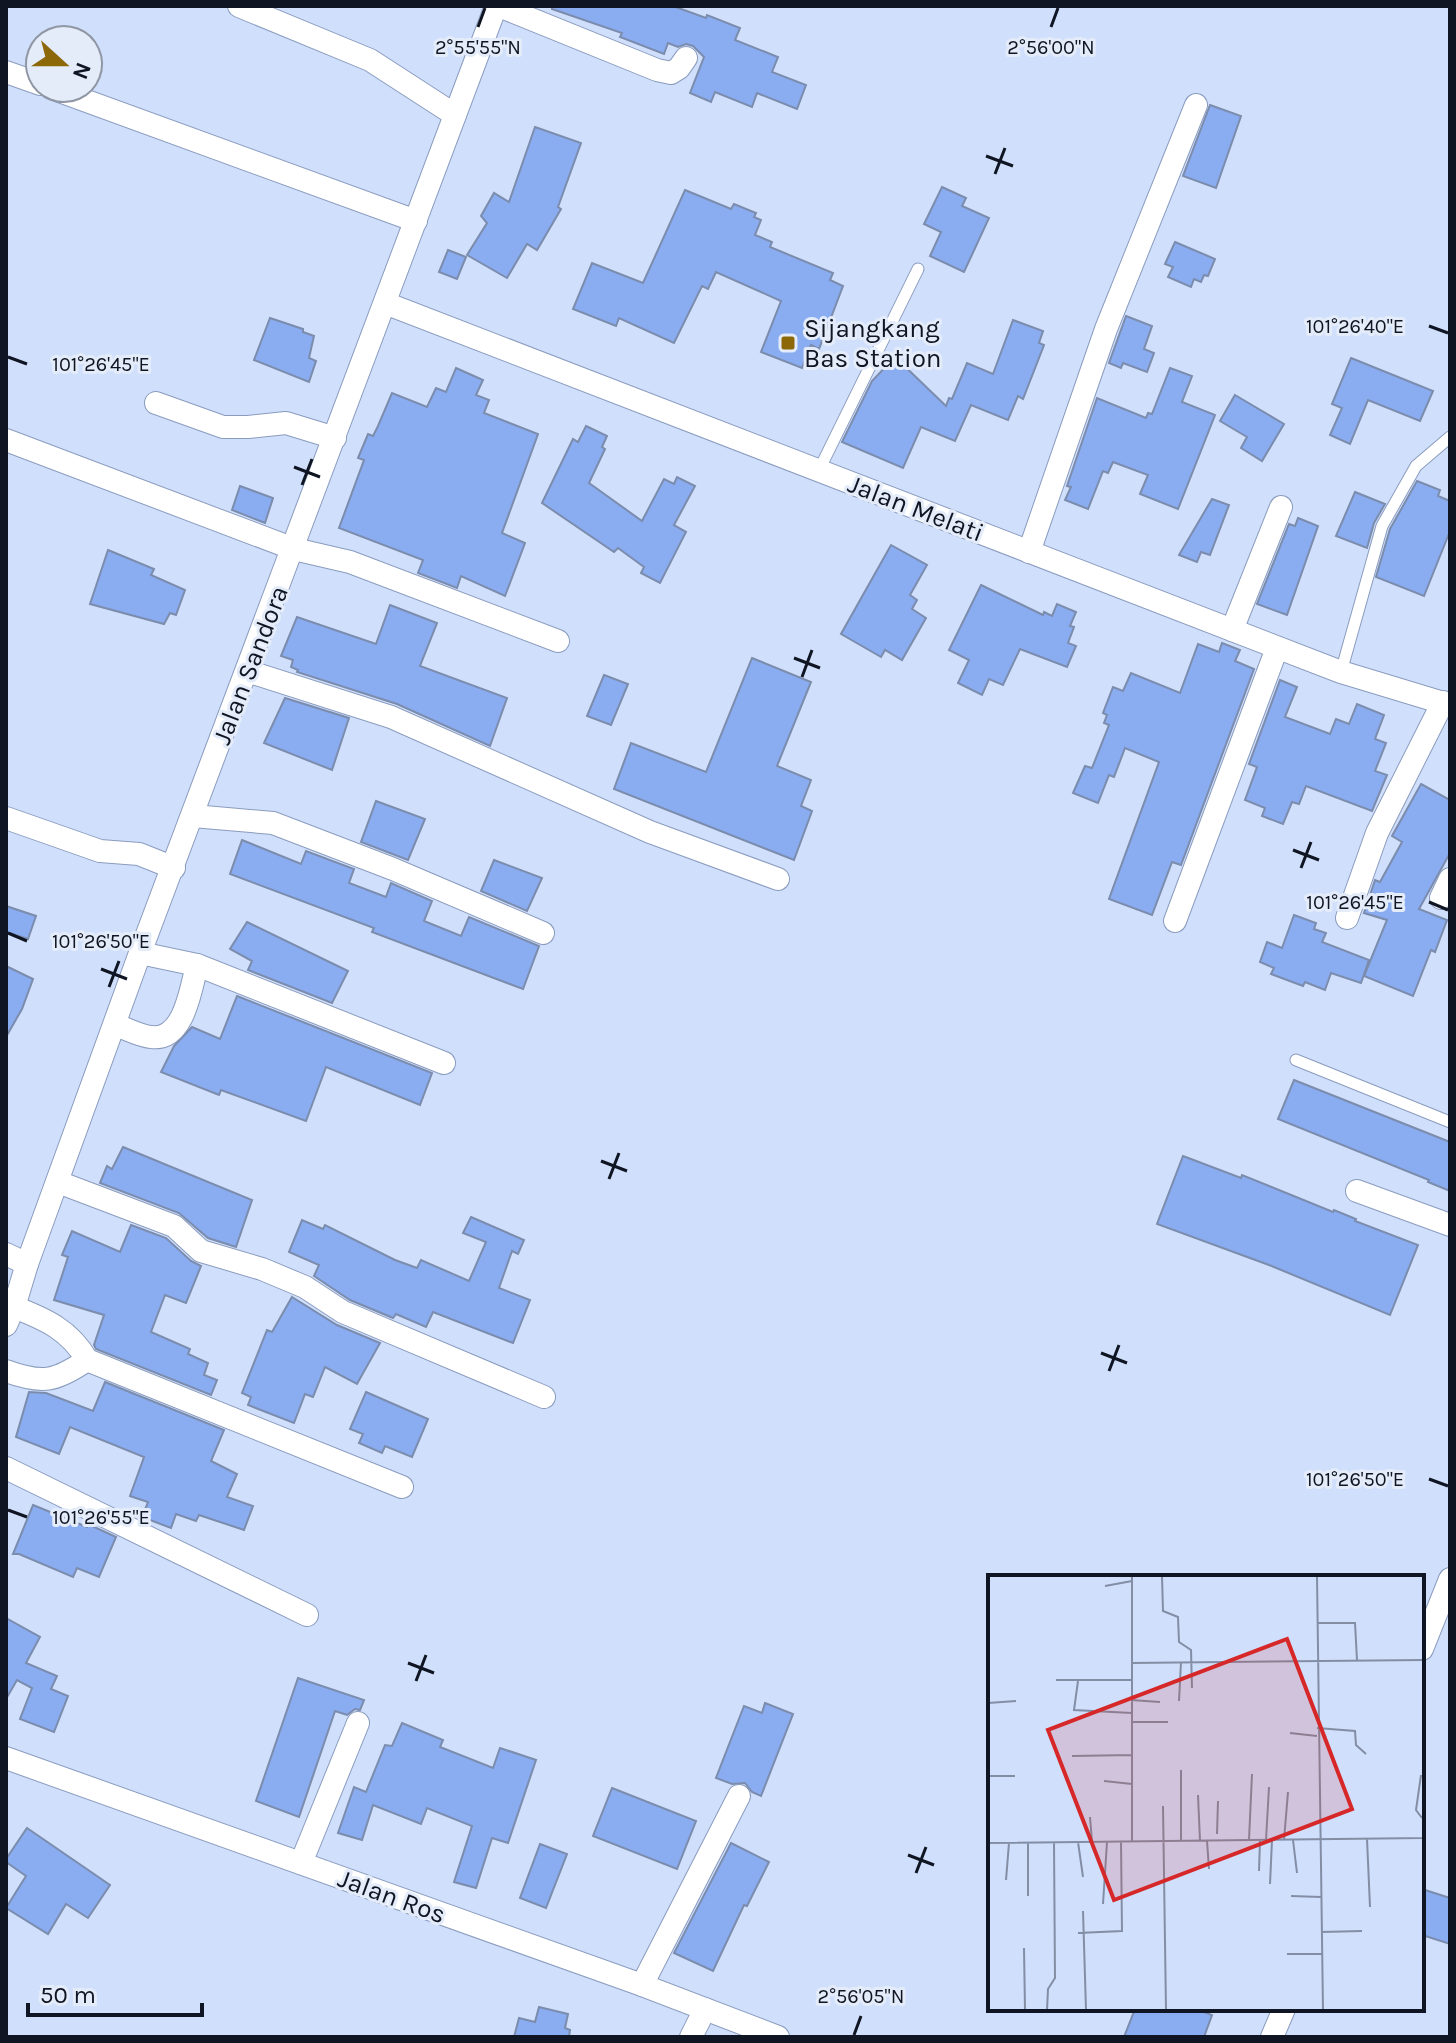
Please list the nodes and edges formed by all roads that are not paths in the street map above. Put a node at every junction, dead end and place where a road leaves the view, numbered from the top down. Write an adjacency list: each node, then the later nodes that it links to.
1 (239, 6): 6 (street)
2 (498, 6): 3 (street); 6 (street, Jalan Sandora)
3 (686, 58)
4 (95, 104): 7 (street)
5 (1196, 105): 17 (street)
6 (455, 115): 7 (street, Jalan Sandora)
7 (416, 221): 9 (street, Jalan Sandora)
8 (918, 269): 14 (lane)
9 (385, 303): 12 (street, Jalan Sandora); 14 (street, Jalan Melati)
10 (156, 403): 12 (street)
11 (1450, 437): 22 (lane)
12 (335, 438): 16 (street, Jalan Sandora)
13 (6, 440): 16 (street)
14 (819, 470): 17 (street, Jalan Melati)
15 (1281, 507): 18 (street)
16 (294, 549): 19 (street); 21 (street, Jalan Sandora)
17 (1029, 552): 18 (street, Jalan Melati)
18 (1232, 630): 20 (street, Jalan Melati)
19 (558, 641)
20 (1277, 648): 22 (street, Jalan Melati); 29 (street)
21 (247, 671): 24 (street, Jalan Sandora); 27 (street)
22 (1341, 672): 23 (street, Jalan Melati)
23 (1447, 703): 28 (street)
24 (193, 816): 26 (street, Jalan Sandora); 30 (street)
25 (6, 818): 26 (street)
26 (174, 868): 31 (street, Jalan Sandora)
27 (778, 879)
28 (1347, 918)
29 (1175, 921)
30 (543, 933)
31 (140, 953): 32 (street); 33 (street, Jalan Sandora)
32 (197, 965): 33 (street); 35 (street)
33 (116, 1025): 37 (street, Jalan Sandora)
34 (1296, 1060): 36 (lane)
35 (444, 1063)
36 (1450, 1122)
37 (58, 1182): 40 (street, Jalan Sandora); 44 (street)
38 (1357, 1191): 39 (street)
39 (1450, 1225)
40 (16, 1259): 41 (street, Jalan Sandora)
41 (10, 1316): 42 (street)
42 (87, 1360): 43 (street); 46 (street)
43 (6, 1371)
44 (544, 1397)
45 (6, 1468): 48 (street)
46 (402, 1487)
47 (1450, 1579): 49 (street)
48 (307, 1615)
49 (1424, 1644)
50 (358, 1723): 53 (street)
51 (6, 1758): 53 (street, Jalan Ros)
52 (739, 1796): 54 (street)
53 (301, 1863): 54 (street, Jalan Ros)
54 (642, 1985): 55 (street, Jalan Ros)
55 (705, 2009): 57 (street); 58 (street, Jalan Ros)
56 (1283, 2011): 59 (street)
57 (691, 2037)
58 (778, 2037)
59 (1272, 2037)

